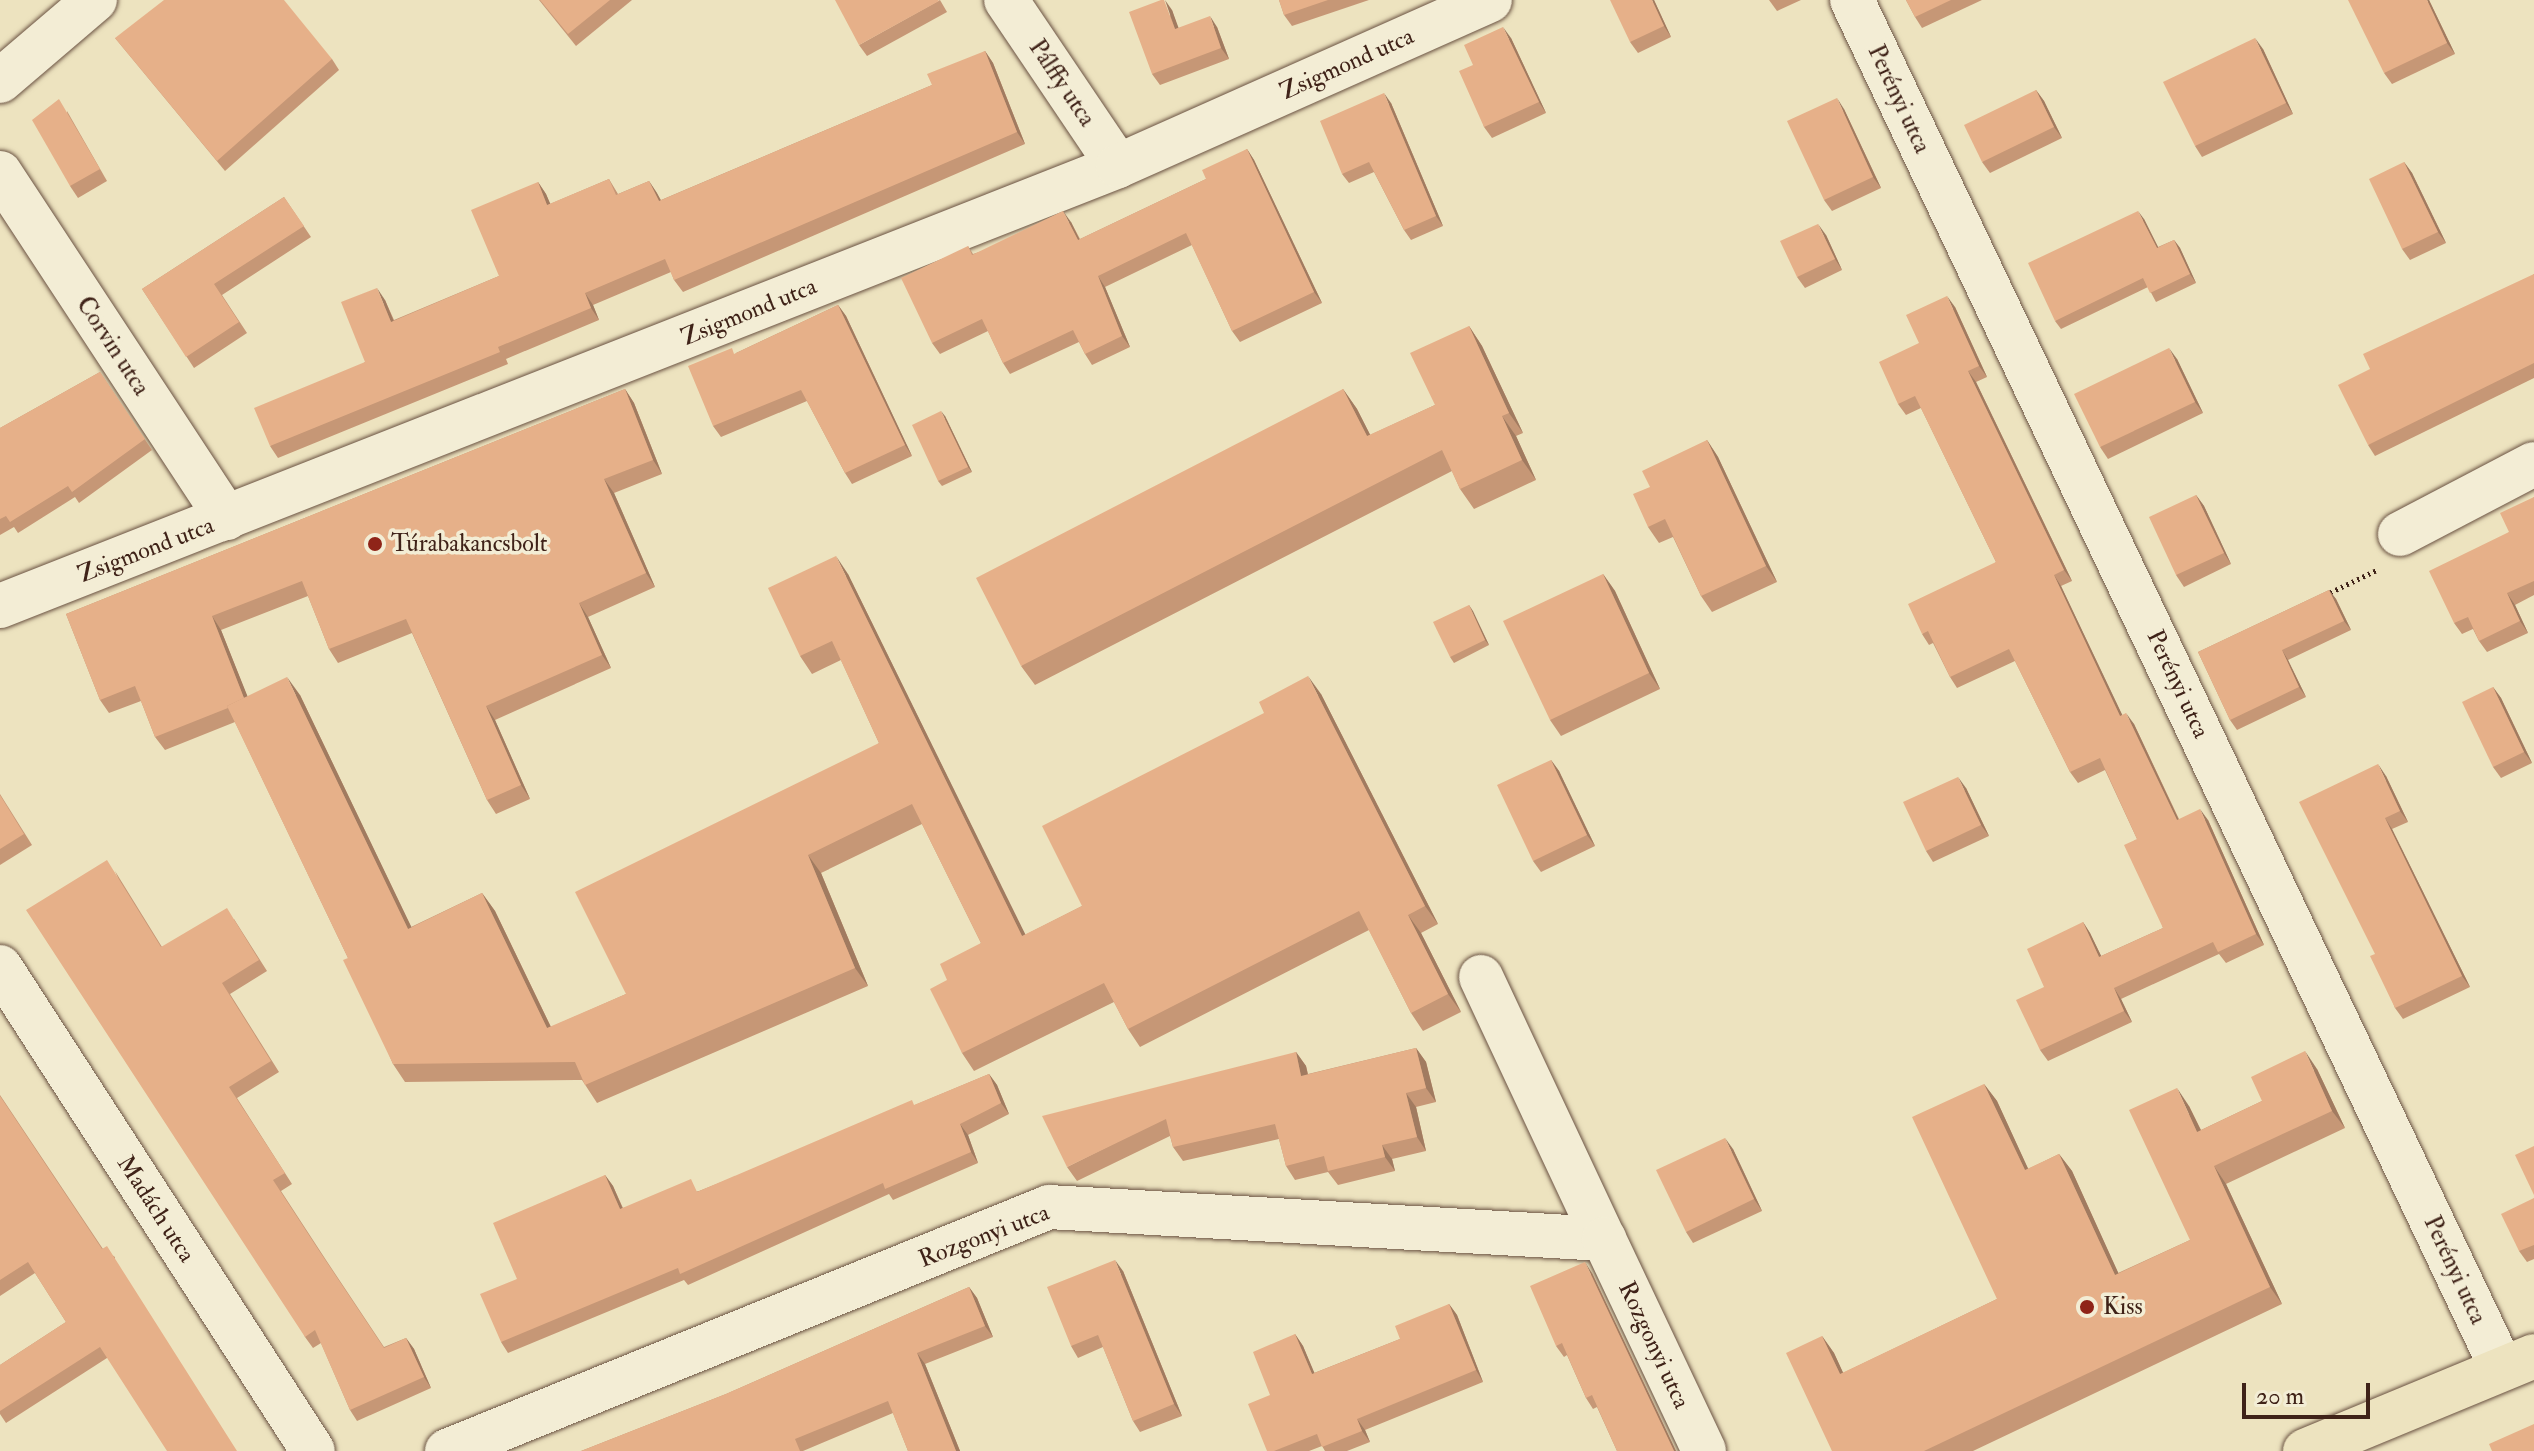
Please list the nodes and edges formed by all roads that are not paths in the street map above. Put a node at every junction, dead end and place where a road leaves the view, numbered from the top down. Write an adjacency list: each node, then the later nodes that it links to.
1 (95, 0): 5 (street)
2 (1006, 0): 6 (street, Pálffy utca)
3 (1490, 0): 6 (street, Zsigmond utca)
4 (1852, 0): 15 (street, Perényi utca)
5 (0, 81)
6 (1118, 166): 9 (street, Zsigmond utca)
7 (0, 173): 9 (street, Corvin utca)
8 (2534, 464): 10 (street)
9 (227, 518): 11 (street, Zsigmond utca)
10 (2400, 534)
11 (0, 606)
12 (0, 967): 16 (street, Madách utca)
13 (1481, 977): 14 (street, Rozgonyi utca)
14 (1604, 1239): 17 (street, Rozgonyi utca); 18 (street, Rozgonyi utca)
15 (2518, 1362): 19 (main road)
16 (313, 1451)
17 (447, 1451)
18 (1704, 1451)
19 (2305, 1451)

